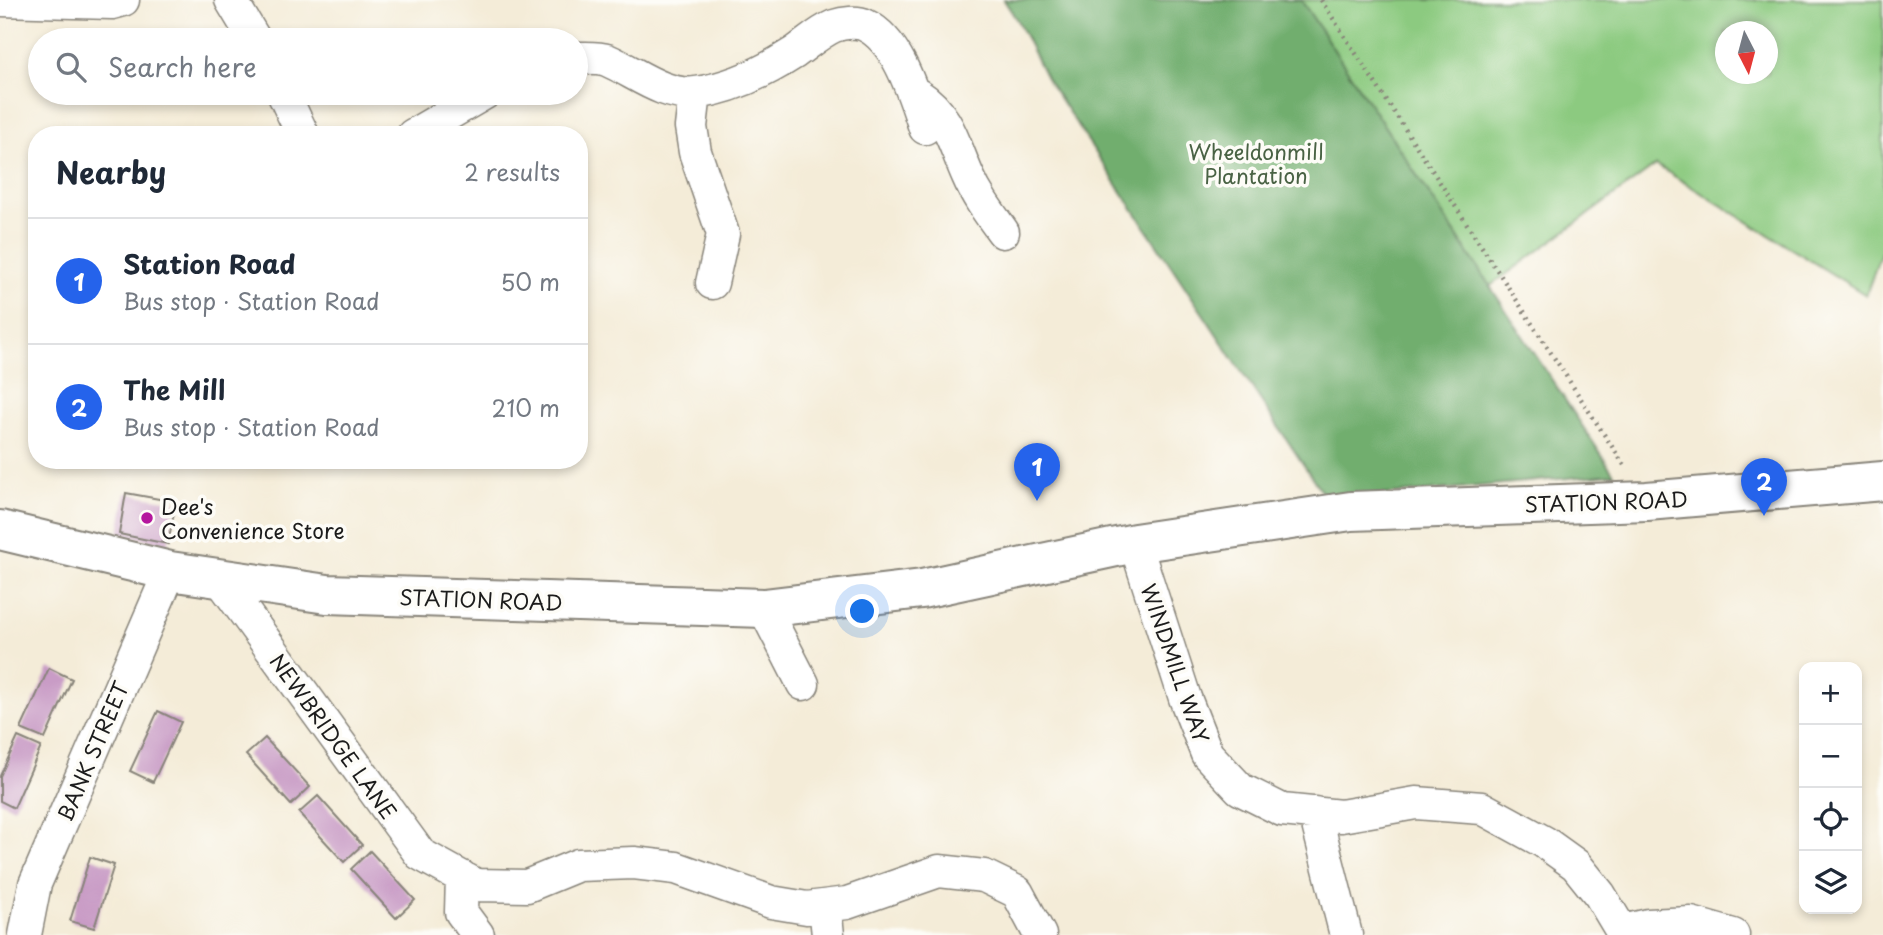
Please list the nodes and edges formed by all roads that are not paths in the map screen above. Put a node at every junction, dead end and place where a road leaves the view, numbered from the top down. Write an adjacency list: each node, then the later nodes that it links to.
1 (0, 0): 2 (street)
2 (124, 0)
3 (231, 0): 4 (street)
4 (248, 28)
5 (588, 58): 7 (street)
6 (913, 91): 7 (street); 12 (street); 13 (street)
7 (695, 93): 14 (street)
8 (289, 105): 10 (street)
9 (464, 105): 11 (street)
10 (299, 126)
11 (428, 126)
12 (925, 128)
13 (1003, 232)
14 (712, 283)
15 (1883, 481): 17 (main road, STATION ROAD)
16 (0, 530): 18 (main road, STATION ROAD)
17 (1135, 543): 20 (main road, STATION ROAD); 22 (street, WINDMILL WAY)
18 (170, 571): 19 (main road, STATION ROAD); 26 (street, BANK STREET)
19 (220, 580): 20 (main road, STATION ROAD); 23 (street, NEWBRIDGE LANE)
20 (764, 608): 21 (street)
21 (803, 684)
22 (1315, 813): 25 (street, WINDMILL WAY); 29 (street)
23 (469, 881): 24 (street); 27 (street)
24 (826, 920): 28 (street)
25 (1623, 933): 30 (street)
26 (25, 935)
27 (478, 935)
28 (1040, 935)
29 (1346, 935)
30 (1733, 935)

